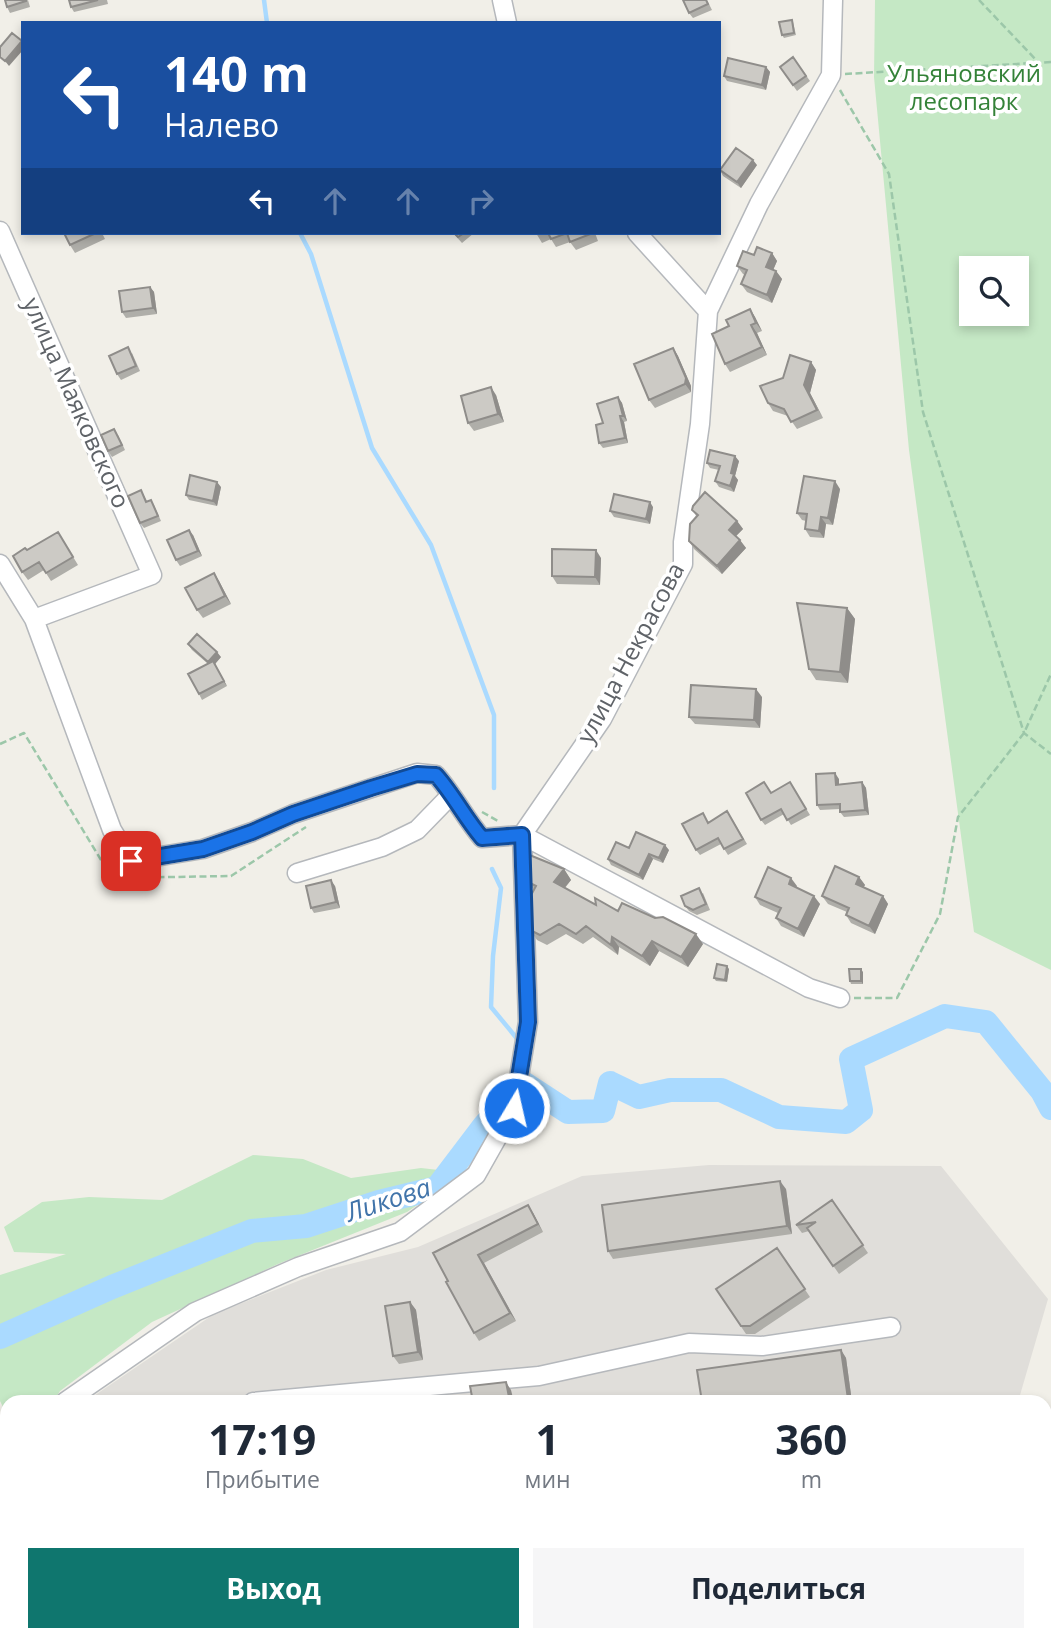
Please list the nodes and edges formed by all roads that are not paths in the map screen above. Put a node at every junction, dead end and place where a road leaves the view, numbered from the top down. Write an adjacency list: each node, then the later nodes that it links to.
1 (502, 0): 3 (street)
2 (833, 0): 6 (street, улица Некрасова)
3 (507, 21)
4 (0, 231): 8 (street, улица Маяковского)
5 (639, 235): 6 (street)
6 (708, 311): 10 (street, улица Некрасова)
7 (0, 564): 8 (street)
8 (34, 619): 9 (street)
9 (452, 795): 10 (street); 11 (street)
10 (522, 835): 12 (street); 14 (street)
11 (297, 873)
12 (840, 998)
13 (891, 1327): 15 (street)
14 (75, 1395)
15 (330, 1395)

